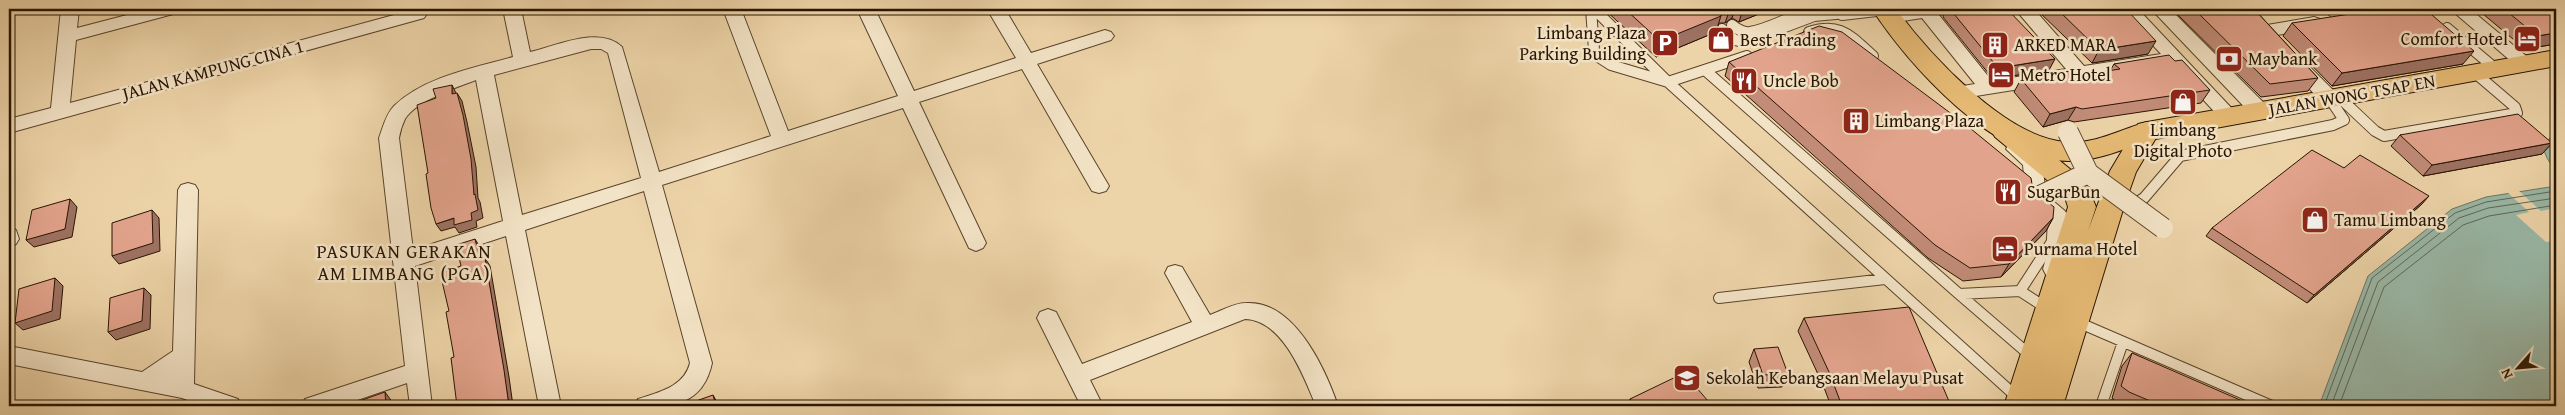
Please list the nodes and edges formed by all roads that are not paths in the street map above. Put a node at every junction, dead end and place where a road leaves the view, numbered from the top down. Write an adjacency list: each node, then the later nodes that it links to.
1 (70, 9): 22 (street)
2 (171, 9): 22 (street)
3 (512, 9): 29 (street)
4 (732, 9): 48 (street)
5 (866, 9): 40 (street)
6 (996, 9): 28 (street)
7 (1592, 9): 36 (lane); 36 (lane)
8 (1822, 9): 19 (lane)
9 (2024, 9): 35 (street)
10 (2128, 9): 26 (street)
11 (2160, 9): 41 (street)
12 (2459, 9): 31 (street)
13 (1934, 10): 14 (street); 37 (street)
14 (1881, 11): 15 (lane); 38 (main road); 49 (street)
15 (1846, 13): 20 (lane); 21 (lane)
16 (418, 14): 42 (street, JALAN KAMPUNG CINA 1)
17 (2346, 14): 39 (street)
18 (2439, 21): 33 (lane)
19 (1732, 25)
20 (1822, 26): 24 (lane); 30 (lane)
21 (1722, 29)
22 (68, 36): 42 (street)
23 (1105, 36): 28 (street)
24 (1796, 37)
25 (1760, 51): 32 (lane)
26 (2175, 58): 35 (street); 43 (street)
27 (2556, 58): 31 (main road, JALAN WONG TSAP EN)
28 (1026, 61): 40 (street); 52 (street)
29 (523, 62): 34 (street); 51 (street)
30 (1881, 62)
31 (2525, 64): 33 (main road, JALAN WONG TSAP EN)
32 (1706, 71): 36 (lane); 66 (lane)
33 (2485, 71): 39 (main road, JALAN WONG TSAP EN); 39 (lane)
34 (484, 73): 56 (street); 62 (street)
35 (2080, 73): 37 (street)
36 (1668, 82): 64 (lane)
37 (1988, 88): 38 (street)
38 (1958, 93): 45 (main road)
39 (2335, 98): 41 (main road, JALAN WONG TSAP EN); 55 (lane)
40 (909, 99): 48 (street); 61 (street)
41 (2260, 111): 43 (main road, JALAN WONG TSAP EN)
42 (60, 112): 44 (street, JALAN KAMPUNG CINA 1)
43 (2230, 116): 46 (main road, JALAN WONG TSAP EN)
44 (9, 126)
45 (2004, 130): 46 (main road, JALAN WONG TSAP EN); 49 (main road)
46 (2148, 131): 55 (main road)
47 (2068, 132): 50 (street, bridge)
48 (782, 140): 51 (street)
49 (2029, 163): 54 (street); 68 (main road)
50 (2088, 173): 54 (street, bridge); 57 (street, bridge)
51 (651, 182): 56 (street); 85 (street)
52 (1099, 186)
53 (188, 190): 73 (street)
54 (2032, 191): 58 (street)
55 (2111, 203): 68 (main road)
56 (514, 226): 62 (street); 84 (street)
57 (2163, 228)
58 (2057, 233): 65 (lane); 68 (street)
59 (9, 235): 60 (street)
60 (9, 239)
61 (976, 242)
62 (404, 262): 75 (street)
63 (1175, 273): 70 (street)
64 (1885, 279): 67 (lane); 79 (lane)
65 (2020, 291): 66 (lane); 68 (lane)
66 (1959, 294): 74 (lane)
67 (1719, 298)
68 (2057, 313): 71 (lane); 74 (main road); 79 (main road)
69 (1048, 318): 76 (street)
70 (1205, 326): 76 (street); 87 (street)
71 (2124, 342): 80 (lane); 88 (lane)
72 (9, 355): 77 (street)
73 (183, 356): 77 (street); 78 (street)
74 (2030, 356): 79 (main road)
75 (417, 371): 82 (street); 83 (street)
76 (1077, 376): 86 (street)
77 (146, 382): 78 (street)
78 (183, 389): 81 (street)
79 (2021, 402)
80 (2106, 405)
81 (230, 406)
82 (313, 406)
83 (421, 406)
84 (550, 406)
85 (646, 406)
86 (1092, 406)
87 (1327, 406)
88 (2272, 406)

